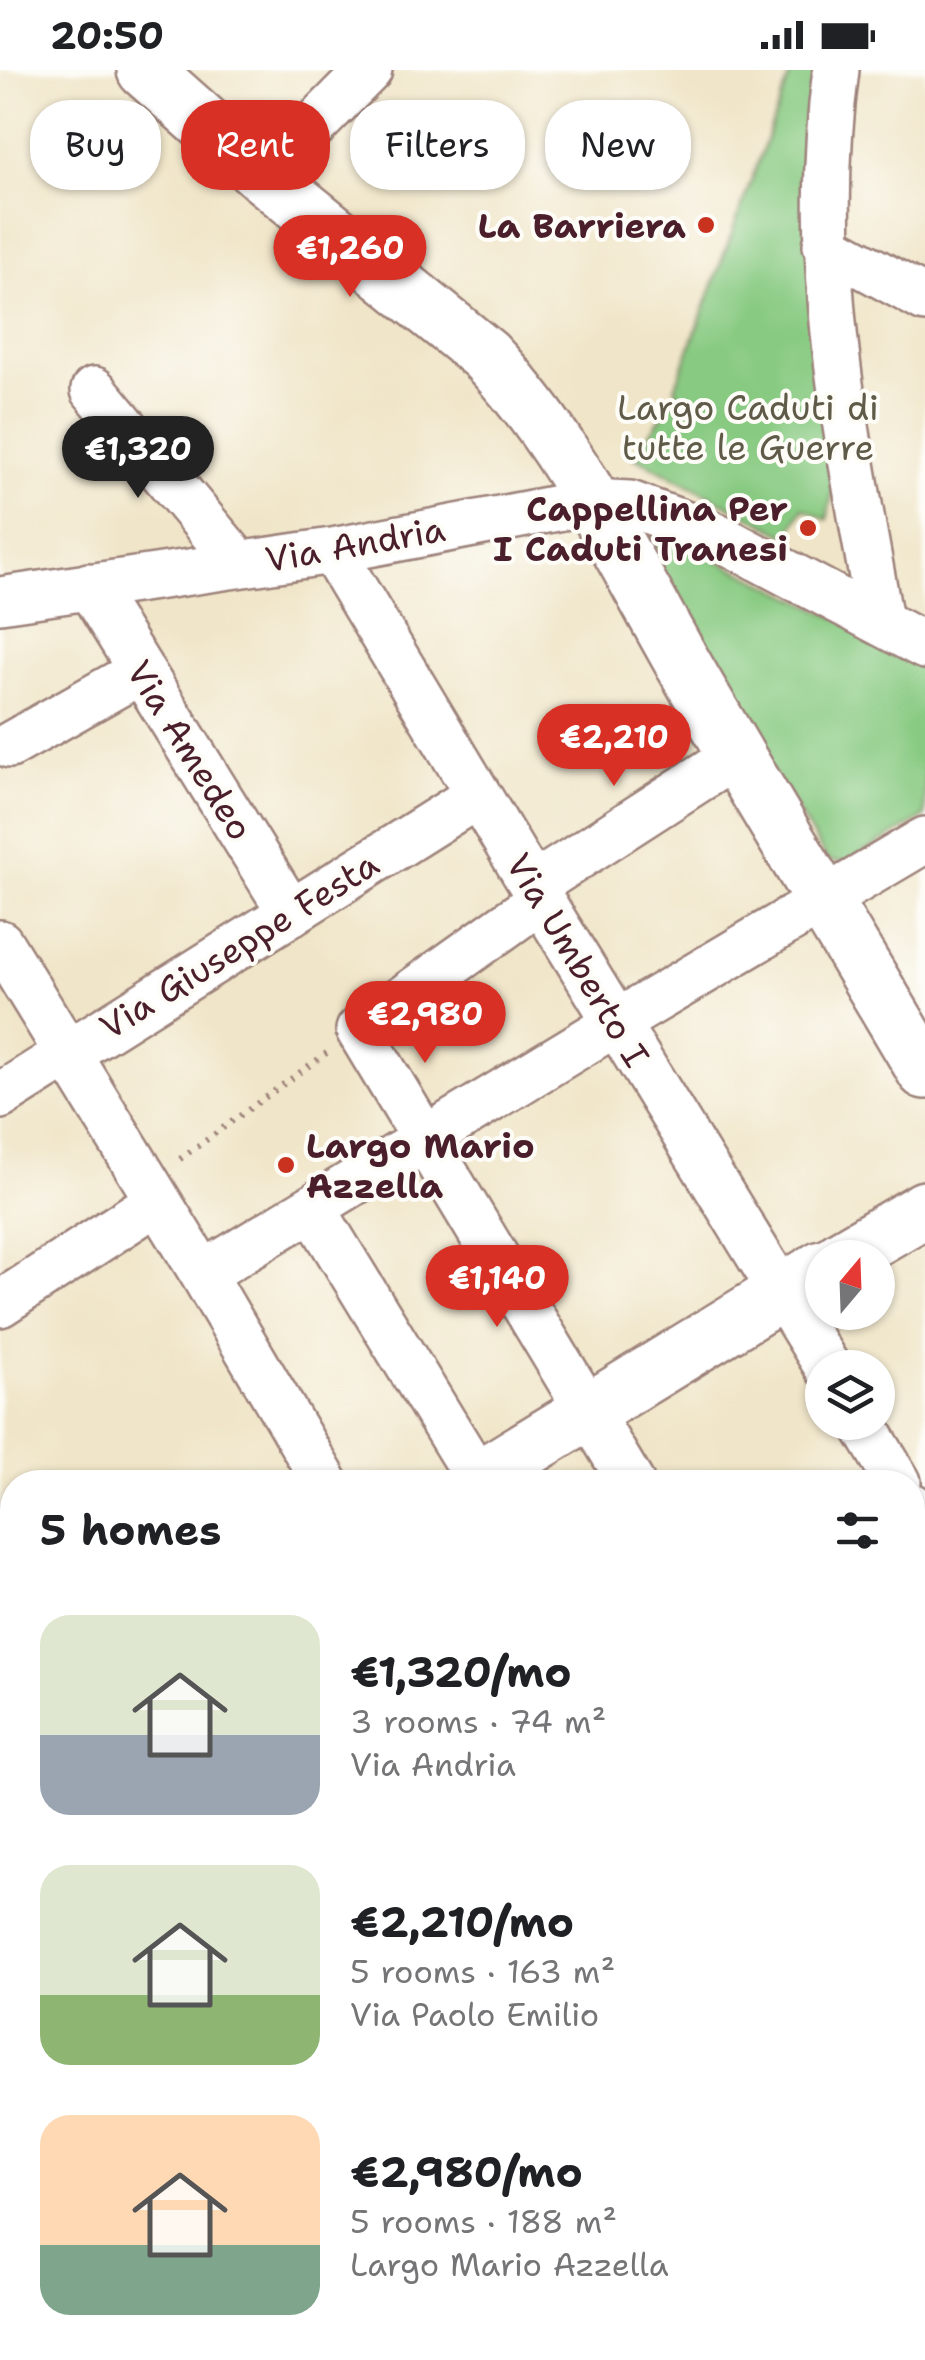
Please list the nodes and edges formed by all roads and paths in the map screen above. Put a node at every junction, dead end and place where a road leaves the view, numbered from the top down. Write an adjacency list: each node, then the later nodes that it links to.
1 (145, 70): 4 (street)
2 (369, 70): 5 (street)
3 (836, 70): 7 (street)
4 (181, 102)
5 (330, 109)
6 (281, 190): 10 (street)
7 (826, 245): 8 (street); 15 (street)
8 (925, 298)
9 (94, 390): 12 (street, Via Andria)
10 (590, 502): 11 (street, Via Andria); 15 (street, Via Andria); 19 (street)
11 (332, 551): 12 (street, Via Andria); 20 (street, Via Umberto I)
12 (239, 564): 13 (street, Via Andria)
13 (90, 586): 14 (street, Via Andria); 17 (street, Via Amedeo)
14 (0, 600)
15 (880, 620): 16 (street, Via Andria)
16 (925, 646)
17 (141, 671): 18 (street); 24 (street, Via Amedeo)
18 (10, 745)
19 (736, 755): 22 (street); 23 (street)
20 (478, 795): 22 (street, Via Umberto I); 24 (street, Via Giuseppe Festa)
21 (925, 840): 23 (street)
22 (537, 893): 26 (street, Via Umberto I); 27 (street)
23 (824, 900): 26 (street); 29 (street)
24 (291, 913): 28 (street, Via Giuseppe Festa)
25 (0, 942): 28 (street)
26 (616, 1023): 31 (street); 37 (street, Via Umberto I)
27 (359, 1030): 31 (street); 32 (path)
28 (67, 1054): 30 (street, Via Giuseppe Festa); 32 (street)
29 (925, 1071)
30 (0, 1096)
31 (426, 1140): 33 (street); 40 (street)
32 (152, 1192): 36 (street); 38 (street)
33 (313, 1209): 36 (street); 43 (street)
34 (925, 1209): 35 (street)
35 (872, 1240)
36 (204, 1274): 42 (street)
37 (802, 1280): 39 (street, Via Umberto I); 40 (street)
38 (0, 1304)
39 (823, 1350)
40 (590, 1412): 44 (street); 45 (street)
41 (873, 1440): 46 (street)
42 (319, 1470)
43 (468, 1470)
44 (493, 1470)
45 (624, 1470)
46 (891, 1470)

